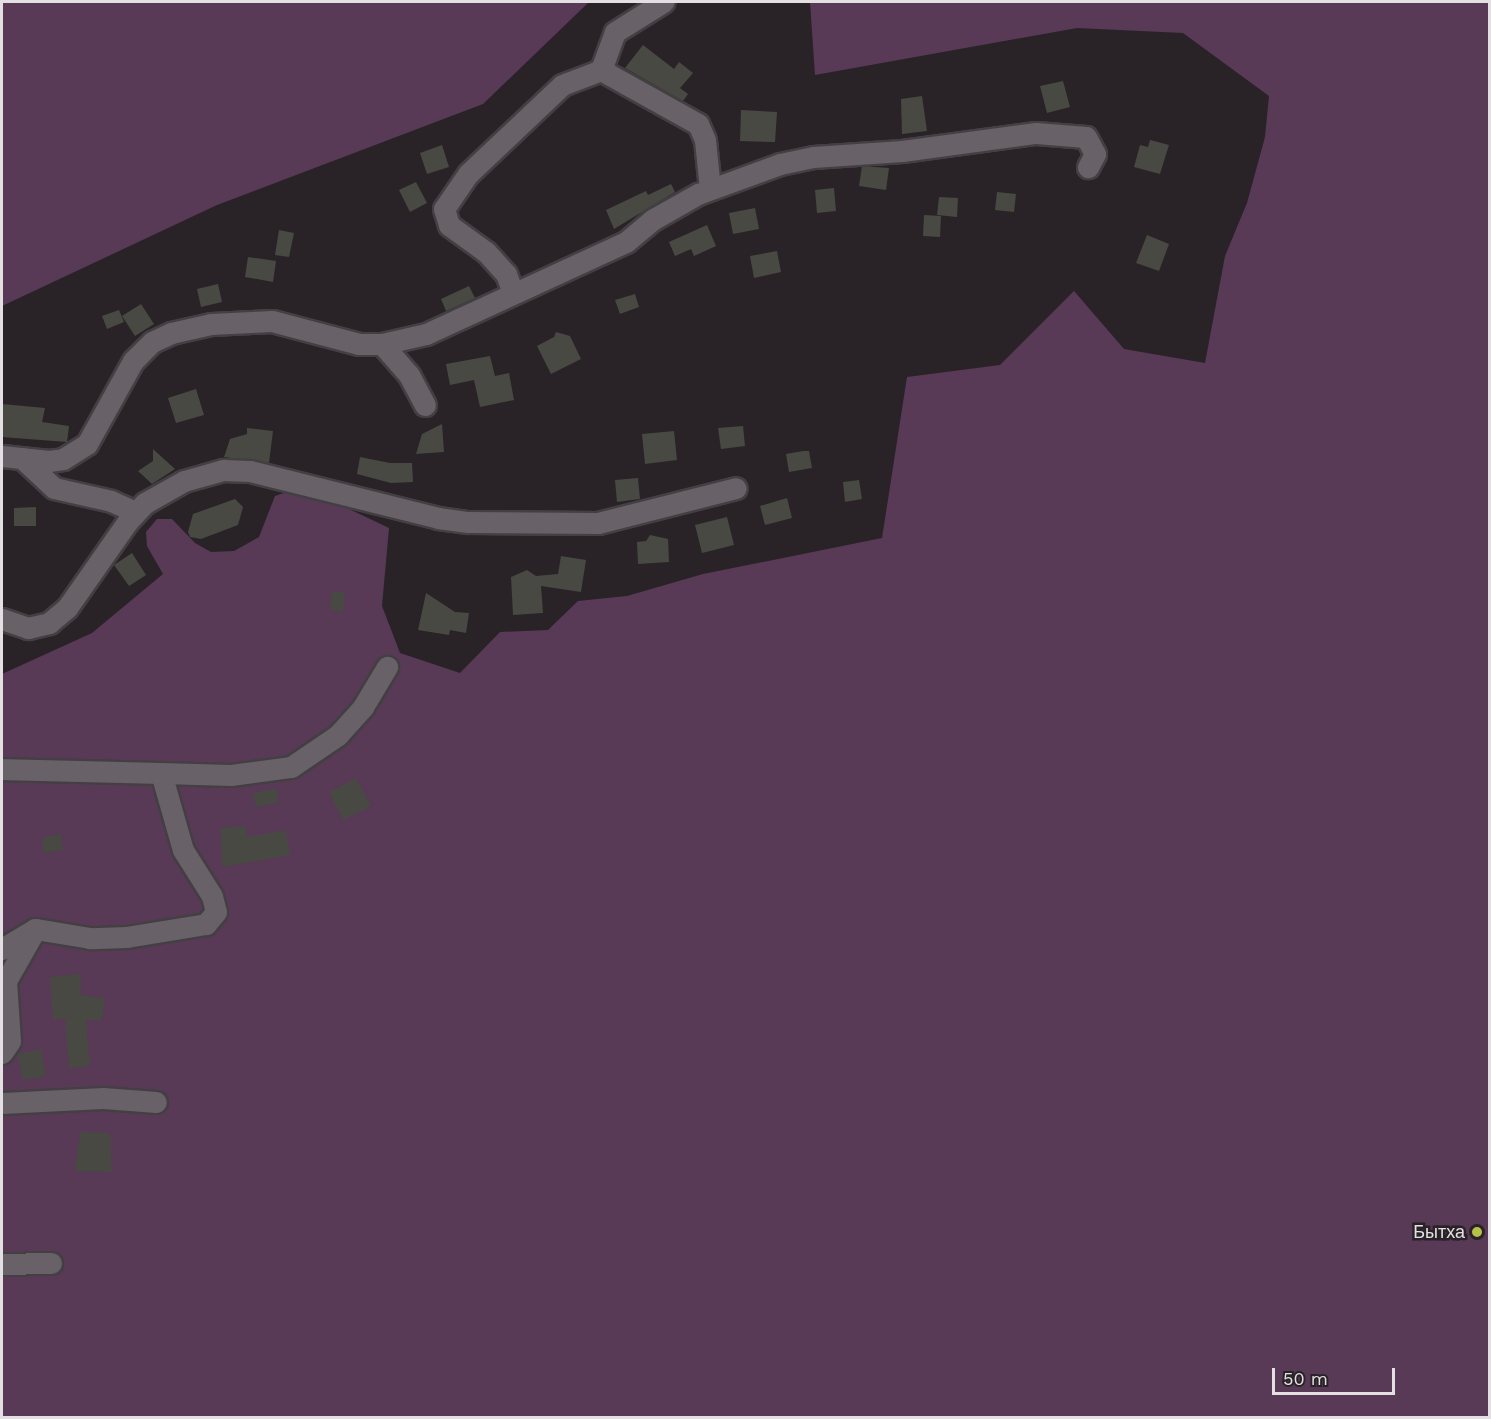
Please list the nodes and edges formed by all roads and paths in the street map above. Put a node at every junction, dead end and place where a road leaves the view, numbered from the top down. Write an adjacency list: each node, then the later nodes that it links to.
1 (663, 2): 2 (street)
2 (601, 70): 4 (street); 5 (street)
3 (1088, 167): 4 (street)
4 (710, 189): 5 (street)
5 (513, 292): 6 (street)
6 (382, 344): 7 (street); 8 (street)
7 (425, 405)
8 (12, 457): 10 (street)
9 (736, 488): 10 (street)
10 (136, 512): 11 (street)
11 (2, 619)
12 (387, 667): 14 (street)
13 (2, 769): 14 (street)
14 (161, 773): 15 (street)
15 (35, 929): 16 (street); 17 (street)
16 (2, 949)
17 (2, 1053)
18 (156, 1102): 19 (street)
19 (2, 1103)
20 (51, 1263): 21 (street)
21 (2, 1264)

